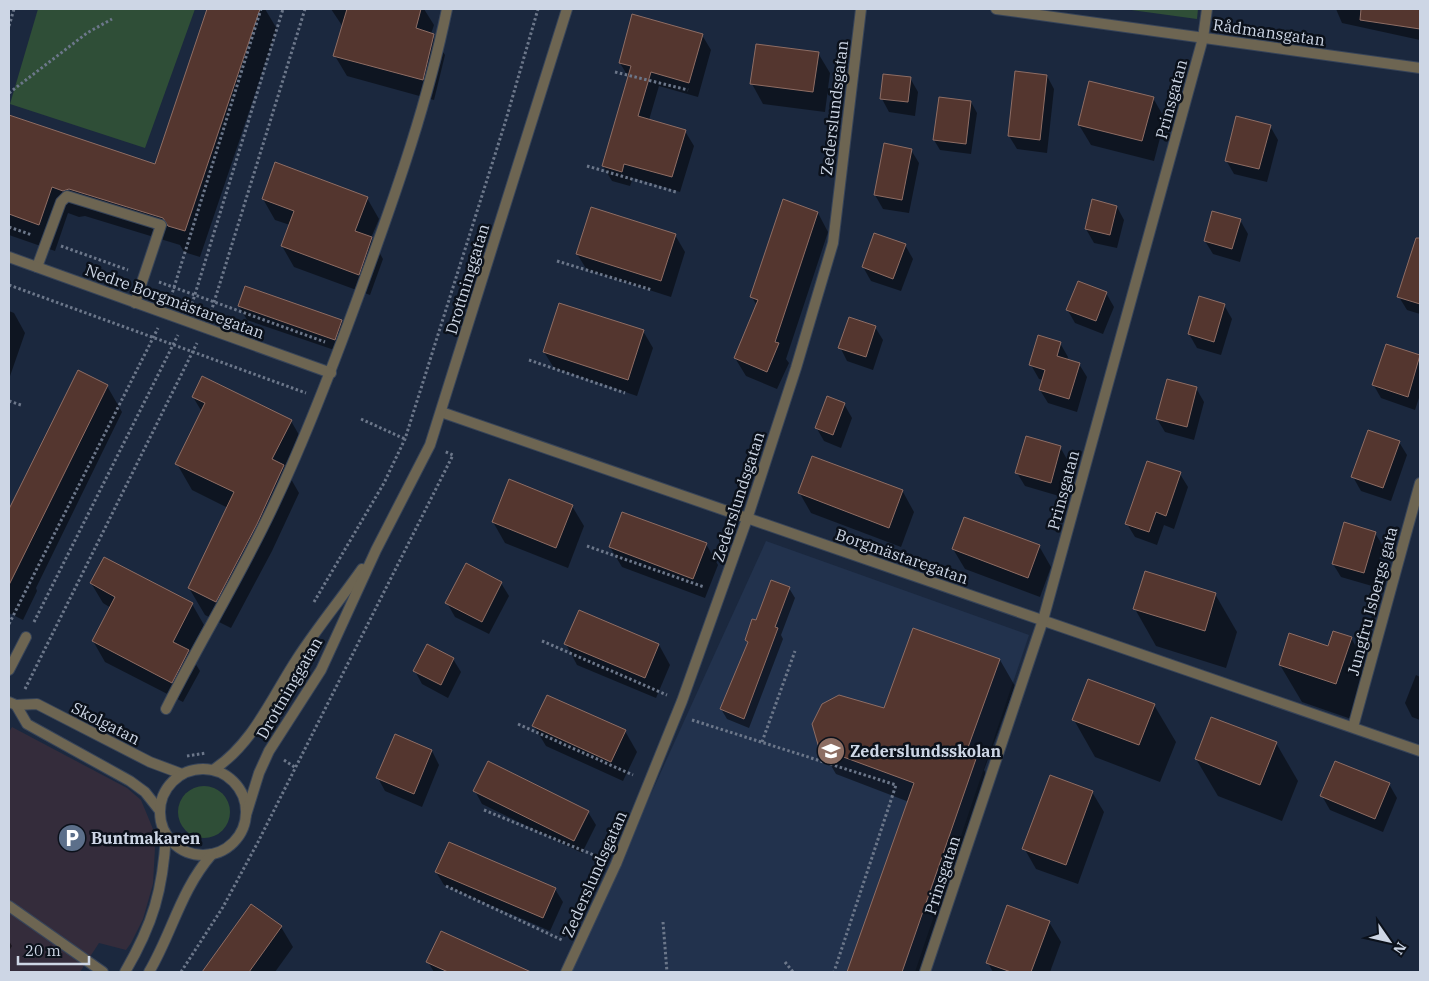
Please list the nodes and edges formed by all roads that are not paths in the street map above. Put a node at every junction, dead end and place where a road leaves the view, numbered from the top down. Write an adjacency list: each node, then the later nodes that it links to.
1 (447, 9): 11 (street)
2 (567, 9): 12 (street, Drottninggatan)
3 (861, 9): 14 (street, Zederslundsgatan)
4 (998, 9): 6 (street, Rådmansgatan)
5 (1207, 9): 6 (street, Prinsgatan)
6 (1203, 38): 7 (street, Rådmansgatan); 16 (street, Prinsgatan)
7 (1420, 68)
8 (9, 257): 9 (street, Nedre Borgmästaregatan)
9 (37, 268): 10 (street, Nedre Borgmästaregatan); 10 (street)
10 (135, 303): 11 (street, Nedre Borgmästaregatan)
11 (331, 373): 20 (street)
12 (442, 412): 14 (street, Borgmästaregatan); 15 (street, Drottninggatan)
13 (1420, 483): 21 (street, Jungfru Isbergs gata)
14 (747, 519): 16 (street, Borgmästaregatan); 33 (street, Zederslundsgatan)
15 (376, 550): 23 (street, Drottninggatan); 26 (street, Drottninggatan)
16 (1043, 620): 21 (street, Borgmästaregatan); 34 (street, Prinsgatan)
17 (26, 637): 18 (street)
18 (9, 670)
19 (12, 704): 24 (street, Skolgatan); 25 (street)
20 (166, 709)
21 (1353, 727): 22 (street, Borgmästaregatan)
22 (1420, 751)
23 (213, 770): 24 (street); 26 (street)
24 (182, 774): 25 (street)
25 (160, 811): 27 (street)
26 (246, 815): 28 (street)
27 (166, 834): 28 (street); 31 (street)
28 (212, 854): 32 (street)
29 (9, 906): 30 (street)
30 (103, 972)
31 (125, 972)
32 (149, 972)
33 (566, 972)
34 (926, 972)

